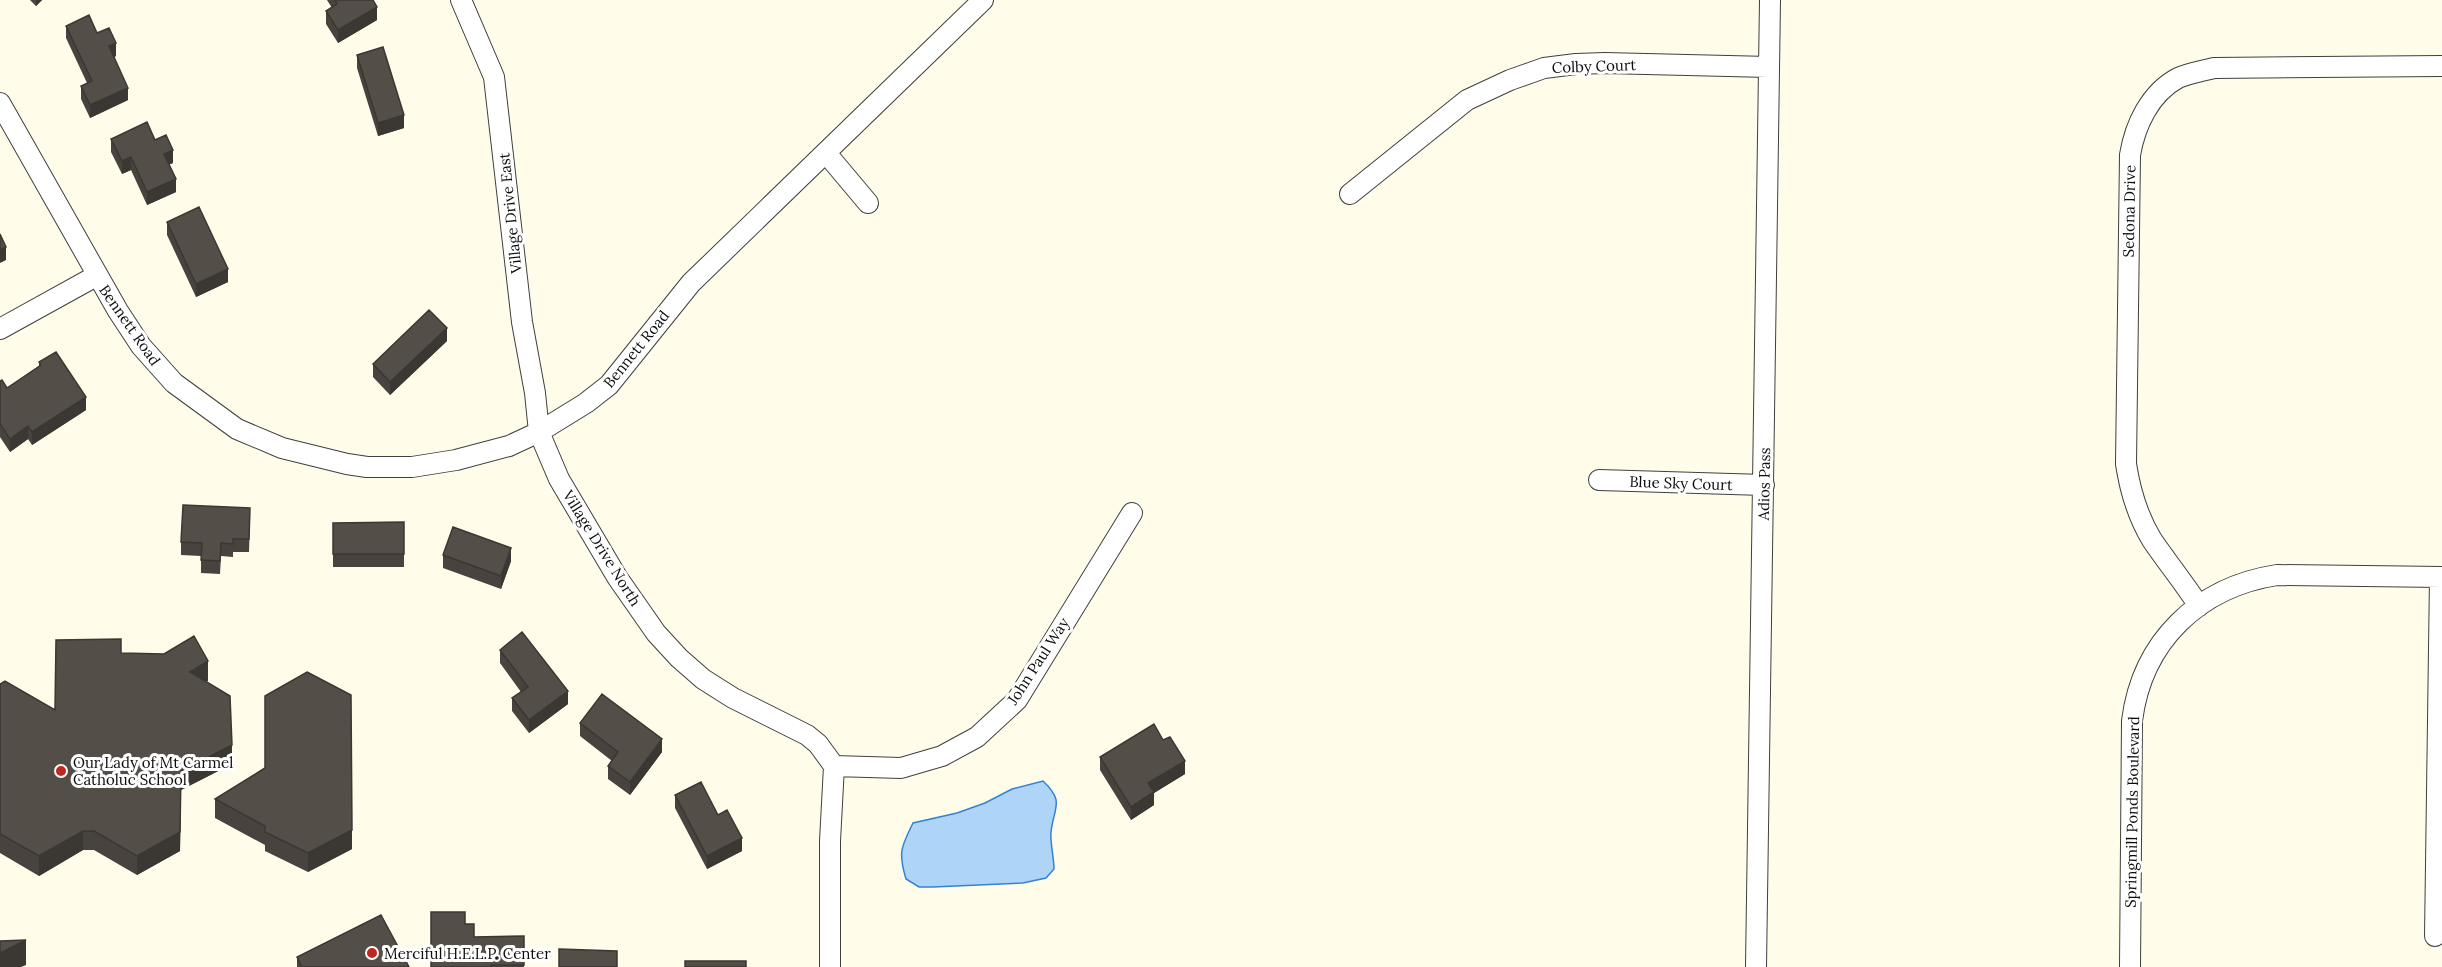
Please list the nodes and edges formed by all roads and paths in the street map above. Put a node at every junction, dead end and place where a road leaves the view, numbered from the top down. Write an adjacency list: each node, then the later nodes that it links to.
1 (461, 0): 12 (street, Village Drive East)
2 (983, 0): 7 (street, Bennett Road)
3 (1770, 0): 5 (street, Adios Pass)
4 (2442, 66): 17 (street, Sedona Drive)
5 (1769, 67): 8 (street, Colby Court); 14 (street, Adios Pass)
6 (0, 103): 10 (street, Bennett Road)
7 (826, 153): 9 (street); 12 (street, Bennett Road)
8 (1350, 194)
9 (868, 203)
10 (96, 276): 11 (street); 12 (street, Bennett Road)
11 (0, 329)
12 (539, 432): 18 (street, Village Drive North)
13 (1599, 480): 14 (street, Blue Sky Court)
14 (1764, 485): 21 (street, Adios Pass)
15 (1132, 513): 18 (street, John Paul Way)
16 (2441, 577): 17 (street, Springmill Ponds Boulevard); 19 (street)
17 (2199, 606): 22 (street, Springmill Ponds Boulevard)
18 (834, 766): 20 (street)
19 (2435, 936)
20 (830, 967)
21 (1756, 967)
22 (2130, 967)

